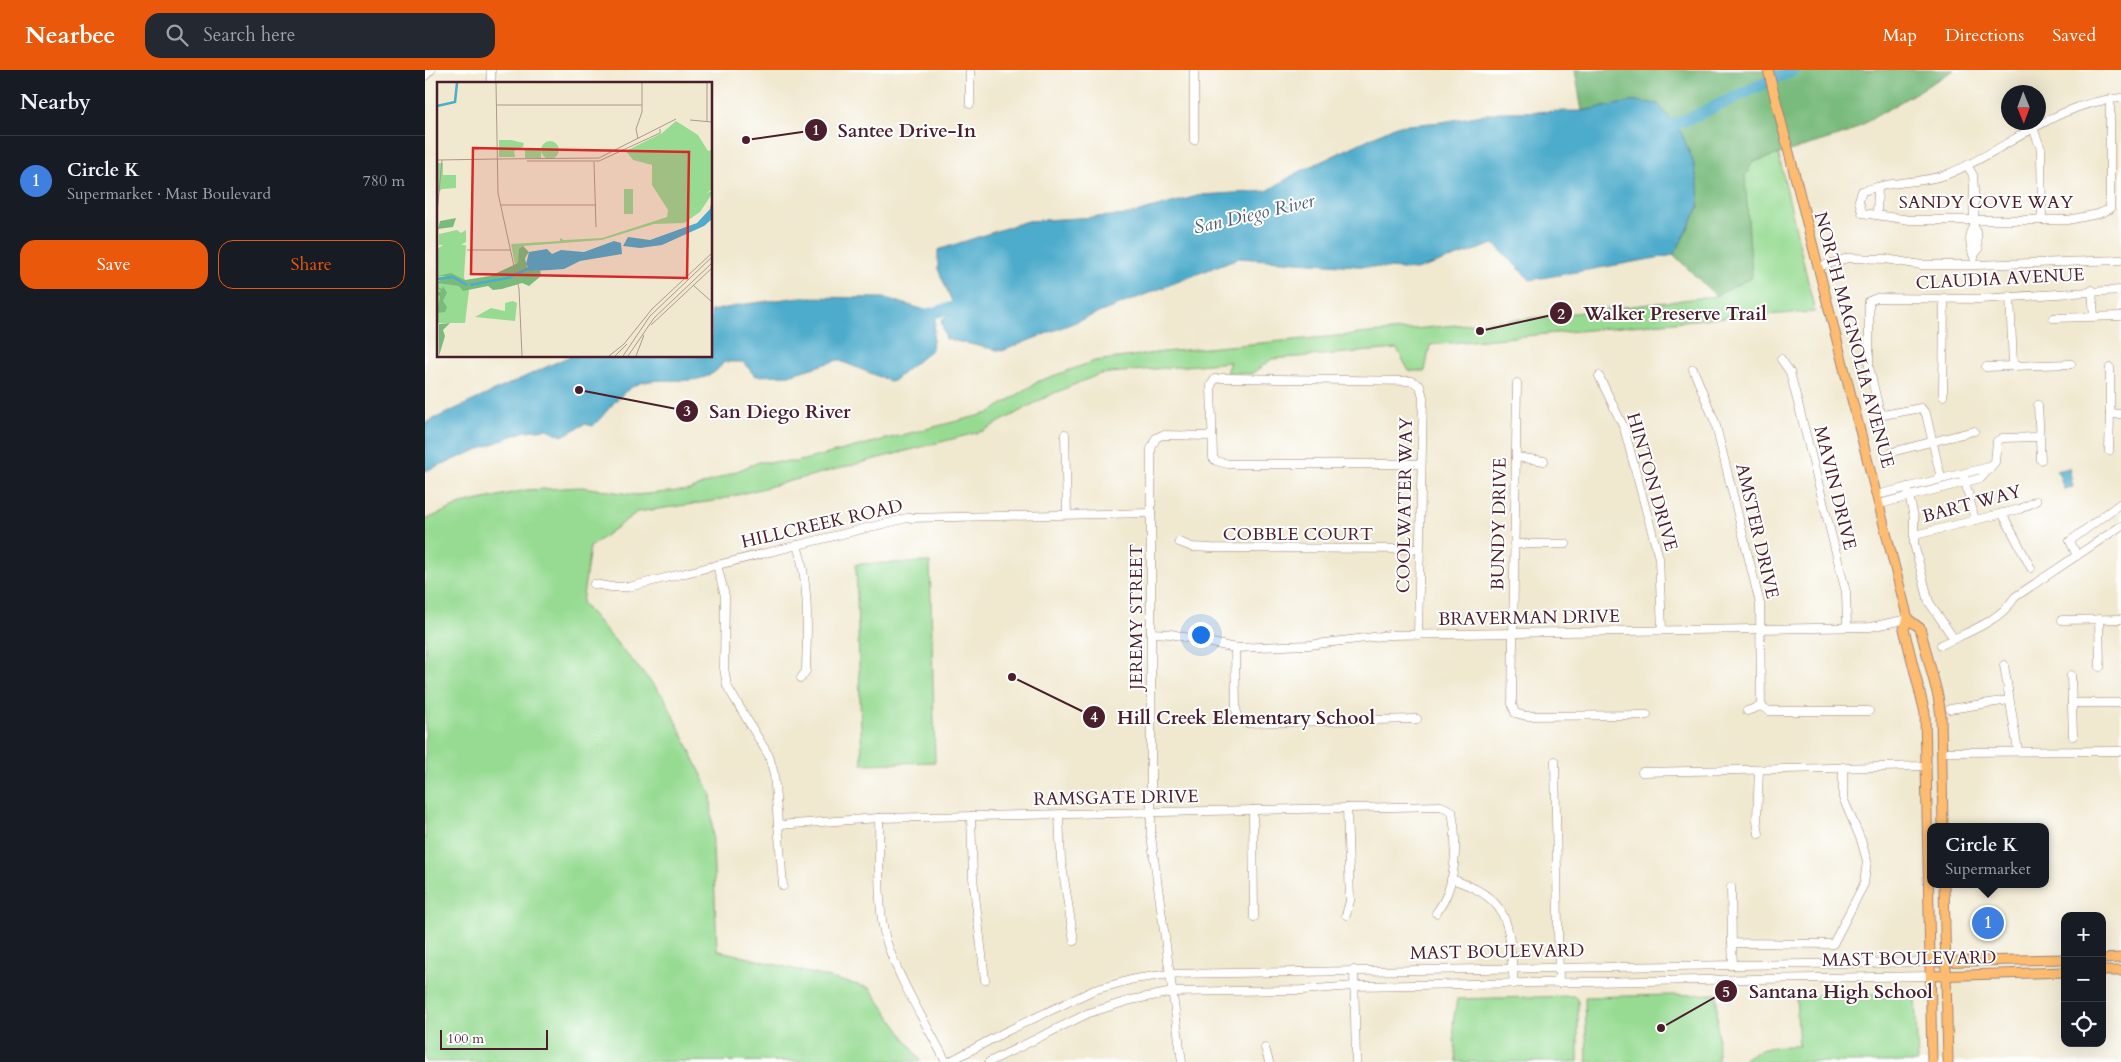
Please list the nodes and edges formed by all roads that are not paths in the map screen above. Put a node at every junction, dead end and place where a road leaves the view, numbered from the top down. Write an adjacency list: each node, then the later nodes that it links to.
1 (431, 70): 5 (street)
2 (969, 70): 8 (street)
3 (1194, 70): 12 (street)
4 (1768, 70): 20 (main road, NORTH MAGNOLIA AVENUE)
5 (425, 76)
6 (2121, 98): 7 (street)
7 (2110, 99): 9 (street); 16 (street, SANDY COVE WAY)
8 (969, 104)
9 (2046, 122)
10 (2029, 130): 13 (street)
11 (2034, 130): 16 (street)
12 (1194, 140)
13 (1967, 165): 14 (street); 17 (street)
14 (1878, 187): 15 (street); 15 (street, SANDY COVE WAY)
15 (1877, 215): 17 (street, SANDY COVE WAY)
16 (2041, 220): 17 (street, SANDY COVE WAY)
17 (1974, 224): 19 (street)
18 (2121, 260): 19 (street)
19 (1975, 265): 20 (street)
20 (1817, 267): 57 (main road, NORTH MAGNOLIA AVENUE)
21 (2092, 290): 22 (street, CLAUDIA AVENUE); 23 (street, CLAUDIA AVENUE); 25 (street)
22 (2121, 290)
23 (2010, 296): 24 (street, CLAUDIA AVENUE); 30 (street)
24 (1944, 298): 36 (street); 44 (street, CLAUDIA AVENUE)
25 (2094, 316): 26 (street); 27 (street)
26 (2121, 316)
27 (2053, 318)
28 (1781, 359): 79 (street, MAVIN DRIVE)
29 (2071, 364): 30 (street)
30 (2013, 365): 31 (street)
31 (1986, 367)
32 (2110, 368): 38 (street)
33 (1693, 370): 80 (street, AMSTER DRIVE)
34 (1599, 376): 81 (street, HINTON DRIVE)
35 (1517, 383): 47 (street, BUNDY DRIVE)
36 (1943, 396)
37 (2038, 406): 43 (street)
38 (2110, 414): 39 (street); 46 (street)
39 (2121, 414)
40 (1974, 431): 44 (street)
41 (1065, 434): 62 (street)
42 (1212, 436): 50 (street); 50 (street, COOLWATER WAY); 60 (street, JEREMY STREET)
43 (2039, 437): 48 (street); 51 (street)
44 (1931, 441): 45 (street); 53 (street, CLAUDIA AVENUE)
45 (1892, 452)
46 (2109, 452)
47 (1516, 457): 49 (street); 67 (street, BUNDY DRIVE)
48 (2041, 460)
49 (1544, 461)
50 (1420, 464): 70 (street, COOLWATER WAY)
51 (1989, 467): 52 (street); 54 (street)
52 (1963, 473): 53 (street); 54 (street)
53 (1941, 478): 55 (street)
54 (1965, 481): 56 (street); 63 (street)
55 (1907, 487): 56 (street); 57 (street)
56 (1909, 496): 57 (street); 65 (street)
57 (1878, 500): 75 (main road, NORTH MAGNOLIA AVENUE)
58 (2036, 501): 61 (street, BART WAY)
59 (2121, 503): 71 (street)
60 (1151, 513): 62 (street, HILLCREEK ROAD); 83 (street, JEREMY STREET)
61 (2003, 513): 63 (street, BART WAY); 73 (street)
62 (1067, 514): 69 (street, HILLCREEK ROAD)
63 (1975, 520): 65 (street, BART WAY)
64 (2121, 526): 71 (street)
65 (1915, 535): 85 (street)
66 (1179, 542): 70 (street, COBBLE COURT)
67 (1514, 544): 68 (street); 82 (street, BUNDY DRIVE)
68 (1566, 544)
69 (797, 545): 72 (street, HILLCREEK ROAD); 91 (street)
70 (1419, 549): 84 (street, COOLWATER WAY)
71 (2077, 556): 85 (street)
72 (717, 565): 74 (street, HILLCREEK ROAD); 119 (street)
73 (2031, 568)
74 (594, 584)
75 (1908, 619): 79 (street, BRAVERMAN DRIVE); 93 (main road, NORTH MAGNOLIA AVENUE); 105 (main road, NORTH MAGNOLIA AVENUE)
76 (2099, 619): 77 (street); 78 (street); 89 (street)
77 (2121, 619)
78 (2062, 620)
79 (1847, 627): 80 (street, BRAVERMAN DRIVE)
80 (1761, 629): 81 (street, BRAVERMAN DRIVE); 96 (street, AMSTER DRIVE)
81 (1662, 630): 82 (street, BRAVERMAN DRIVE)
82 (1512, 633): 84 (street, BRAVERMAN DRIVE); 100 (street, BUNDY DRIVE)
83 (1151, 634): 87 (street, BRAVERMAN DRIVE); 113 (street, JEREMY STREET)
84 (1418, 635): 87 (street, BRAVERMAN DRIVE)
85 (1954, 639): 86 (street)
86 (1941, 646)
87 (1235, 648): 101 (street)
88 (2004, 665): 92 (street)
89 (2100, 667)
90 (2071, 675): 94 (street)
91 (801, 678)
92 (2009, 700): 97 (street); 104 (street)
93 (1924, 703): 105 (main road); 107 (main road, NORTH MAGNOLIA AVENUE)
94 (2072, 703): 95 (street); 102 (street)
95 (2121, 703)
96 (1761, 706): 98 (street); 99 (street)
97 (1950, 709)
98 (1747, 711)
99 (1869, 711)
100 (1647, 715)
101 (1417, 719)
102 (2073, 736)
103 (2121, 750): 104 (street)
104 (2018, 751): 105 (street)
105 (1942, 752): 118 (main road, NORTH MAGNOLIA AVENUE)
106 (1555, 761): 138 (street)
107 (1927, 766): 108 (street); 117 (main road, NORTH MAGNOLIA AVENUE)
108 (1843, 767): 109 (street); 130 (street)
109 (1759, 769): 110 (street); 120 (street)
110 (1642, 772)
111 (1347, 808): 112 (street, RAMSGATE DRIVE); 121 (street, RAMSGATE DRIVE); 127 (street)
112 (1253, 810): 113 (street, RAMSGATE DRIVE); 128 (street)
113 (1150, 812): 114 (street, RAMSGATE DRIVE); 143 (street, JEREMY STREET)
114 (1059, 815): 115 (street, RAMSGATE DRIVE); 129 (street)
115 (971, 816): 116 (street, RAMSGATE DRIVE); 146 (street)
116 (879, 818): 119 (street, RAMSGATE DRIVE); 152 (street)
117 (1928, 823)
118 (1943, 823)
119 (779, 825): 122 (street)
120 (1759, 834)
121 (1451, 879): 126 (street); 137 (street)
122 (783, 886)
123 (1731, 887): 130 (street)
124 (1929, 888): 135 (main road, NORTH MAGNOLIA AVENUE)
125 (1944, 888): 134 (main road)
126 (1436, 913)
127 (1346, 915)
128 (1254, 917)
129 (1074, 941)
130 (1732, 943): 136 (street)
131 (2121, 958): 133 (main road)
132 (2061, 959): 134 (main road, MAST BOULEVARD)
133 (2106, 959)
134 (1946, 961): 135 (main road, MAST BOULEVARD); 144 (main road)
135 (1930, 962): 136 (street, MAST BOULEVARD); 145 (main road, NORTH MAGNOLIA AVENUE)
136 (1733, 965): 138 (street, MAST BOULEVARD)
137 (1512, 968): 138 (street, MAST BOULEVARD); 139 (street, MAST BOULEVARD); 147 (street)
138 (1559, 968): 148 (street)
139 (1354, 970): 143 (street, MAST BOULEVARD); 149 (street)
140 (2106, 971): 141 (main road)
141 (2121, 971)
142 (2061, 972): 144 (main road, MAST BOULEVARD)
143 (1170, 974): 150 (street, JEREMY STREET); 152 (street, MAST BOULEVARD)
144 (1946, 975): 145 (main road, MAST BOULEVARD); 158 (main road)
145 (1931, 976): 148 (street, MAST BOULEVARD); 157 (main road, NORTH MAGNOLIA AVENUE)
146 (985, 980)
147 (1514, 984): 148 (street, MAST BOULEVARD); 149 (street, MAST BOULEVARD)
148 (1559, 984)
149 (1354, 986): 150 (street, MAST BOULEVARD); 156 (street)
150 (1173, 992): 153 (street, MAST BOULEVARD); 154 (street, JEREMY STREET)
151 (1265, 1048): 155 (street)
152 (947, 1062)
153 (989, 1062)
154 (1182, 1062)
155 (1269, 1062)
156 (1356, 1062)
157 (1932, 1062)
158 (1948, 1062)

